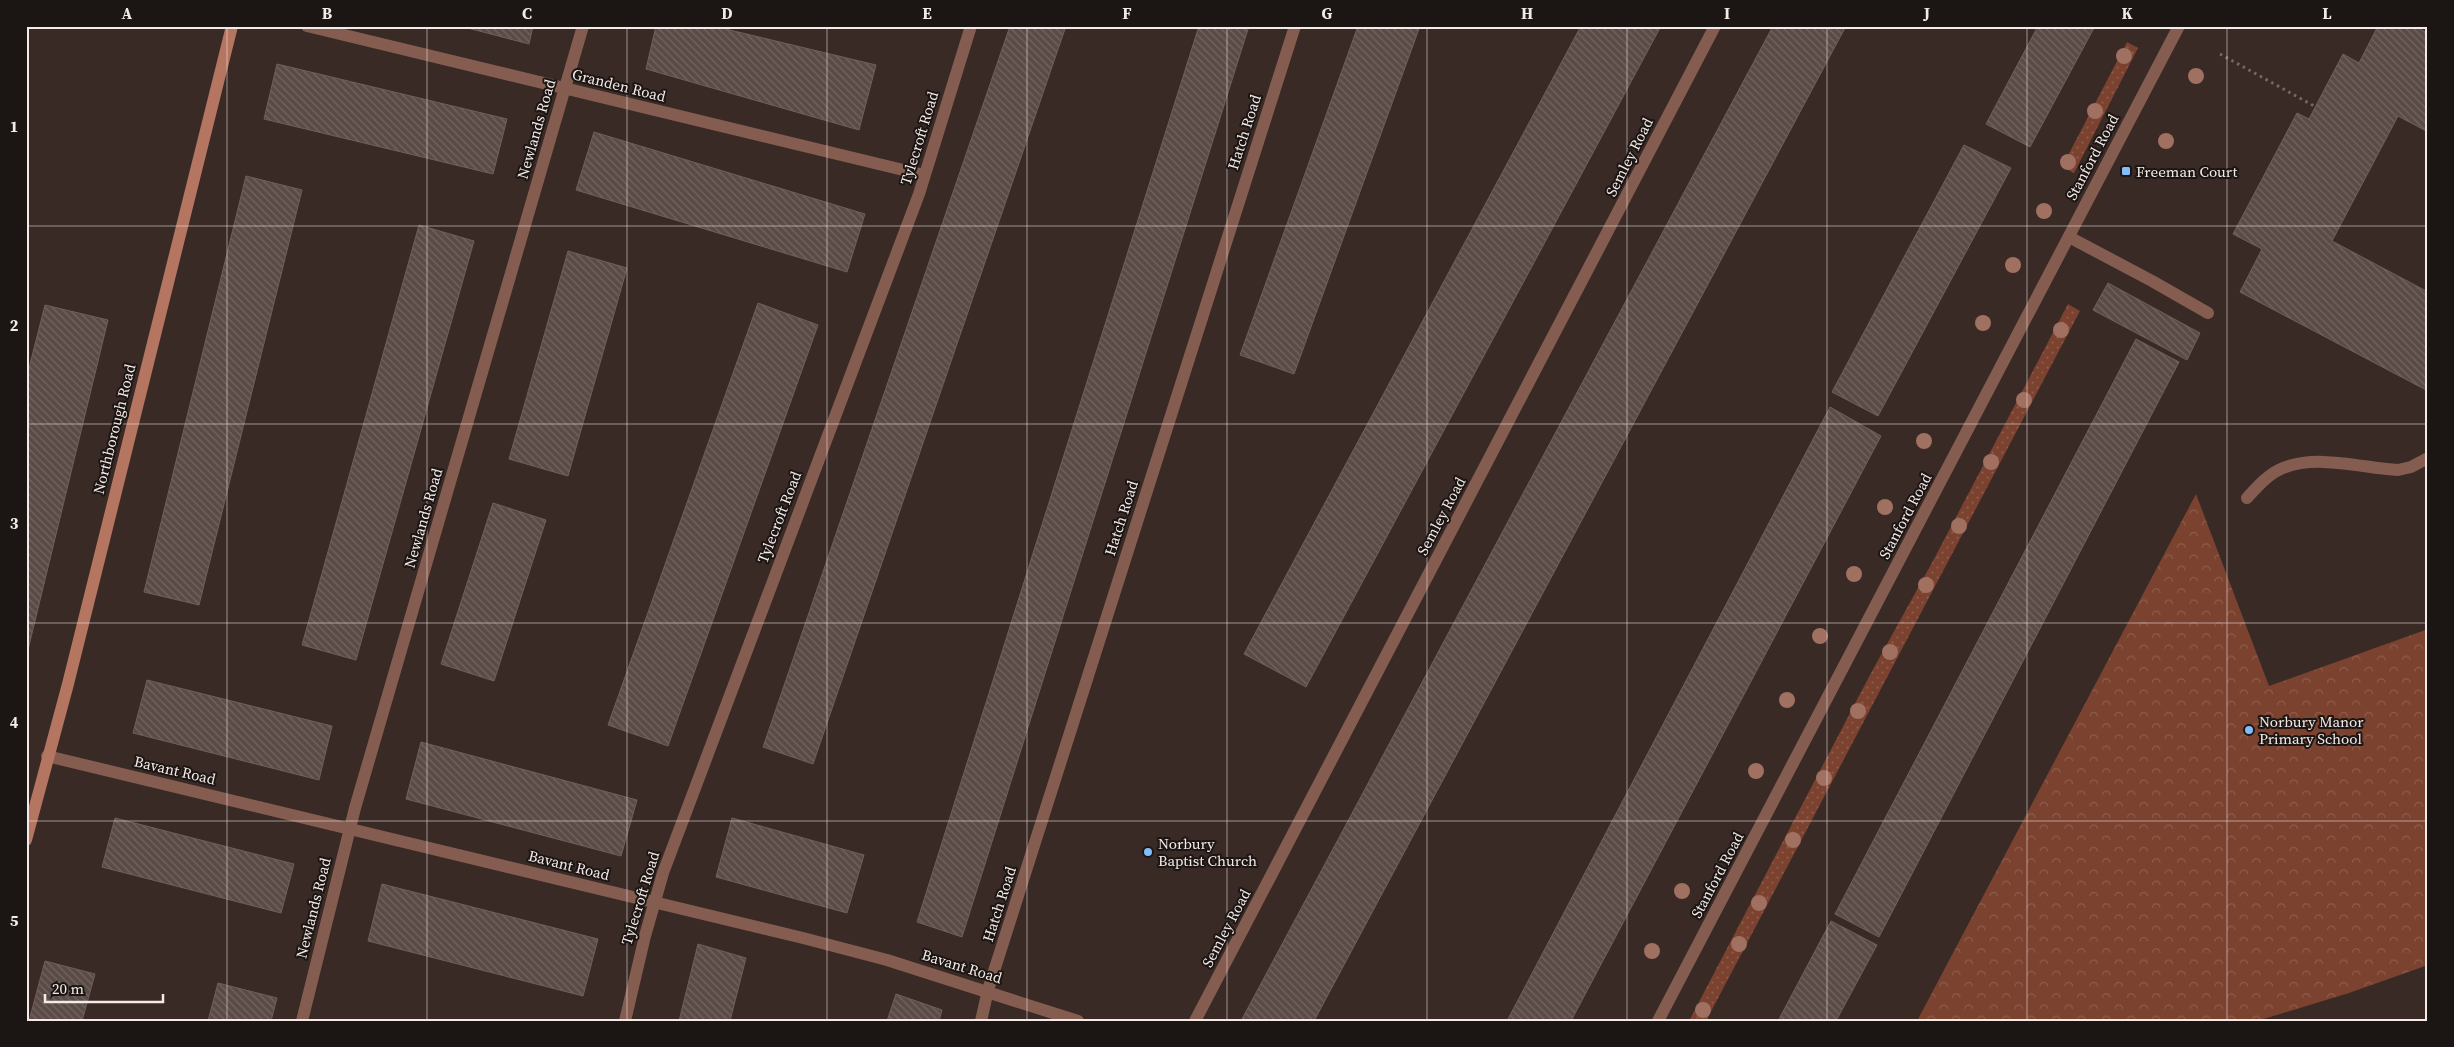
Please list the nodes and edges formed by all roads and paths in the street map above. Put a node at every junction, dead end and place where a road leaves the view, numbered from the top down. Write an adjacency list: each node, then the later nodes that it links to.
1 (232, 26): 16 (street, Northborough Road)
2 (307, 26): 9 (street, Granden Road)
3 (583, 26): 9 (street, Newlands Road)
4 (971, 26): 11 (street, Tylecroft Road)
5 (1295, 26): 20 (street, Hatch Road)
6 (1715, 26): 25 (street, Semley Road)
7 (2179, 26): 12 (street, Stanford Road)
8 (2220, 54): 10 (path)
9 (565, 89): 11 (street, Granden Road); 17 (street, Newlands Road)
10 (2316, 107)
11 (924, 175): 19 (street, Tylecroft Road)
12 (2069, 238): 13 (street); 26 (street, Stanford Road)
13 (2208, 313)
14 (2428, 458): 15 (street)
15 (2247, 498)
16 (47, 756): 17 (street, Bavant Road); 18 (street, Northborough Road)
17 (350, 828): 19 (street, Bavant Road); 21 (street, Newlands Road)
18 (26, 840)
19 (654, 902): 20 (street, Bavant Road); 22 (street, Tylecroft Road)
20 (988, 990): 23 (street, Hatch Road); 24 (street, Bavant Road)
21 (302, 1021)
22 (625, 1021)
23 (981, 1021)
24 (1078, 1021)
25 (1195, 1021)
26 (1658, 1021)

